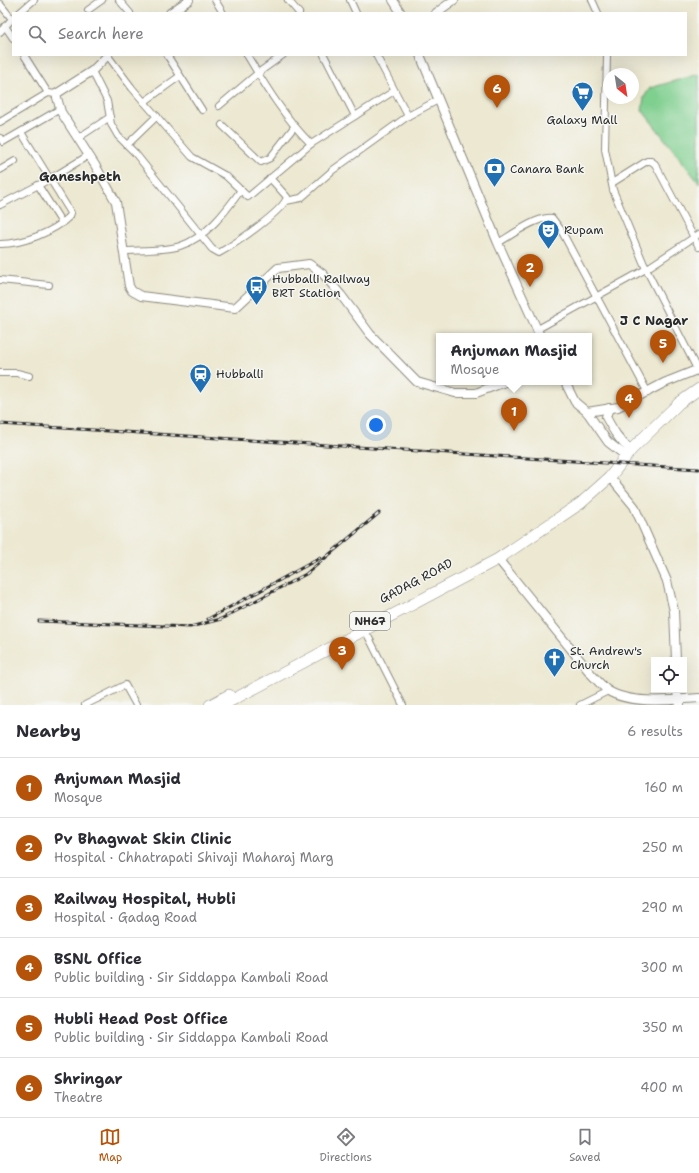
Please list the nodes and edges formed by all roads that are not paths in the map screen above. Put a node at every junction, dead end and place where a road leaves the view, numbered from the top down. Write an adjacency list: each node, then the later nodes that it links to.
1 (34, 0): 13 (street)
2 (102, 0): 12 (street)
3 (119, 0): 14 (street)
4 (189, 0): 15 (street)
5 (216, 0): 16 (street)
6 (288, 0): 17 (street)
7 (350, 0): 18 (street)
8 (393, 0): 19 (street)
9 (454, 0): 20 (street)
10 (592, 0): 21 (street)
11 (0, 4): 22 (street)
12 (88, 10)
13 (20, 12)
14 (129, 12)
15 (171, 12)
16 (222, 12)
17 (298, 12)
18 (356, 12)
19 (400, 12)
20 (437, 12)
21 (598, 12)
22 (12, 19): 23 (street)
23 (5, 26): 24 (street); 25 (street)
24 (0, 32)
25 (12, 36)
26 (25, 56): 39 (street)
27 (108, 56): 35 (street); 41 (street)
28 (168, 56): 37 (street)
29 (248, 56): 36 (street)
30 (282, 56): 36 (street)
31 (325, 56): 46 (street)
32 (376, 56): 38 (street)
33 (420, 56): 40 (street)
34 (607, 56): 62 (street)
35 (92, 71): 39 (street); 48 (street)
36 (258, 73): 42 (street); 51 (street)
37 (180, 76): 41 (street); 44 (street)
38 (394, 91): 46 (street); 47 (street)
39 (52, 94): 43 (street); 49 (street)
40 (438, 100): 47 (street); 71 (street)
41 (144, 102): 45 (street)
42 (219, 106)
43 (60, 110): 52 (street); 54 (street)
44 (202, 110)
45 (156, 116): 56 (street); 64 (street)
46 (355, 116): 55 (street)
47 (408, 116): 65 (street)
48 (110, 117): 54 (street); 56 (street)
49 (0, 122)
50 (222, 125): 51 (street)
51 (294, 127): 55 (street)
52 (21, 132): 53 (street); 61 (street)
53 (0, 138)
54 (78, 138): 57 (street)
55 (311, 144): 60 (street)
56 (127, 145): 69 (street)
57 (89, 155): 61 (street); 74 (street)
58 (15, 160): 59 (street)
59 (0, 170)
60 (270, 178): 64 (street); 65 (street)
61 (50, 179): 63 (street); 67 (street)
62 (612, 183): 70 (street); 75 (street)
63 (38, 185): 66 (street); 67 (street)
64 (241, 190): 69 (street)
65 (286, 201): 69 (street)
66 (0, 205)
67 (62, 223): 72 (street)
68 (699, 234): 70 (street)
69 (201, 235): 74 (street)
70 (693, 238): 73 (street); 75 (street)
71 (498, 243): 78 (street); 79 (street)
72 (0, 244)
73 (699, 247)
74 (124, 251): 83 (street)
75 (646, 269): 78 (street); 80 (street)
76 (0, 280): 77 (street)
77 (49, 285)
78 (597, 297): 79 (street); 86 (street)
79 (538, 333)
80 (698, 371): 86 (street)
81 (0, 373): 82 (street)
82 (30, 376)
83 (497, 385)
84 (566, 385): 88 (street)
85 (699, 389): 89 (highway, NH67)
86 (648, 393): 87 (street)
87 (609, 408): 88 (street); 89 (street)
88 (587, 412): 89 (street)
89 (628, 453): 90 (highway, GADAG ROAD / NH67)
90 (610, 477): 91 (highway, GADAG ROAD / NH67); 94 (street)
91 (530, 539): 92 (highway, GADAG ROAD / NH67); 100 (highway, GADAG ROAD / NH67)
92 (498, 559): 93 (highway, GADAG ROAD / NH67); 95 (street)
93 (365, 630): 101 (highway, GADAG ROAD / NH67); 102 (street)
94 (676, 657)
95 (608, 691): 97 (street); 103 (street)
96 (699, 698): 97 (street)
97 (679, 702)
98 (85, 705): 99 (street)
99 (136, 705)
100 (210, 705)
101 (223, 705)
102 (403, 705)
103 (580, 705)

